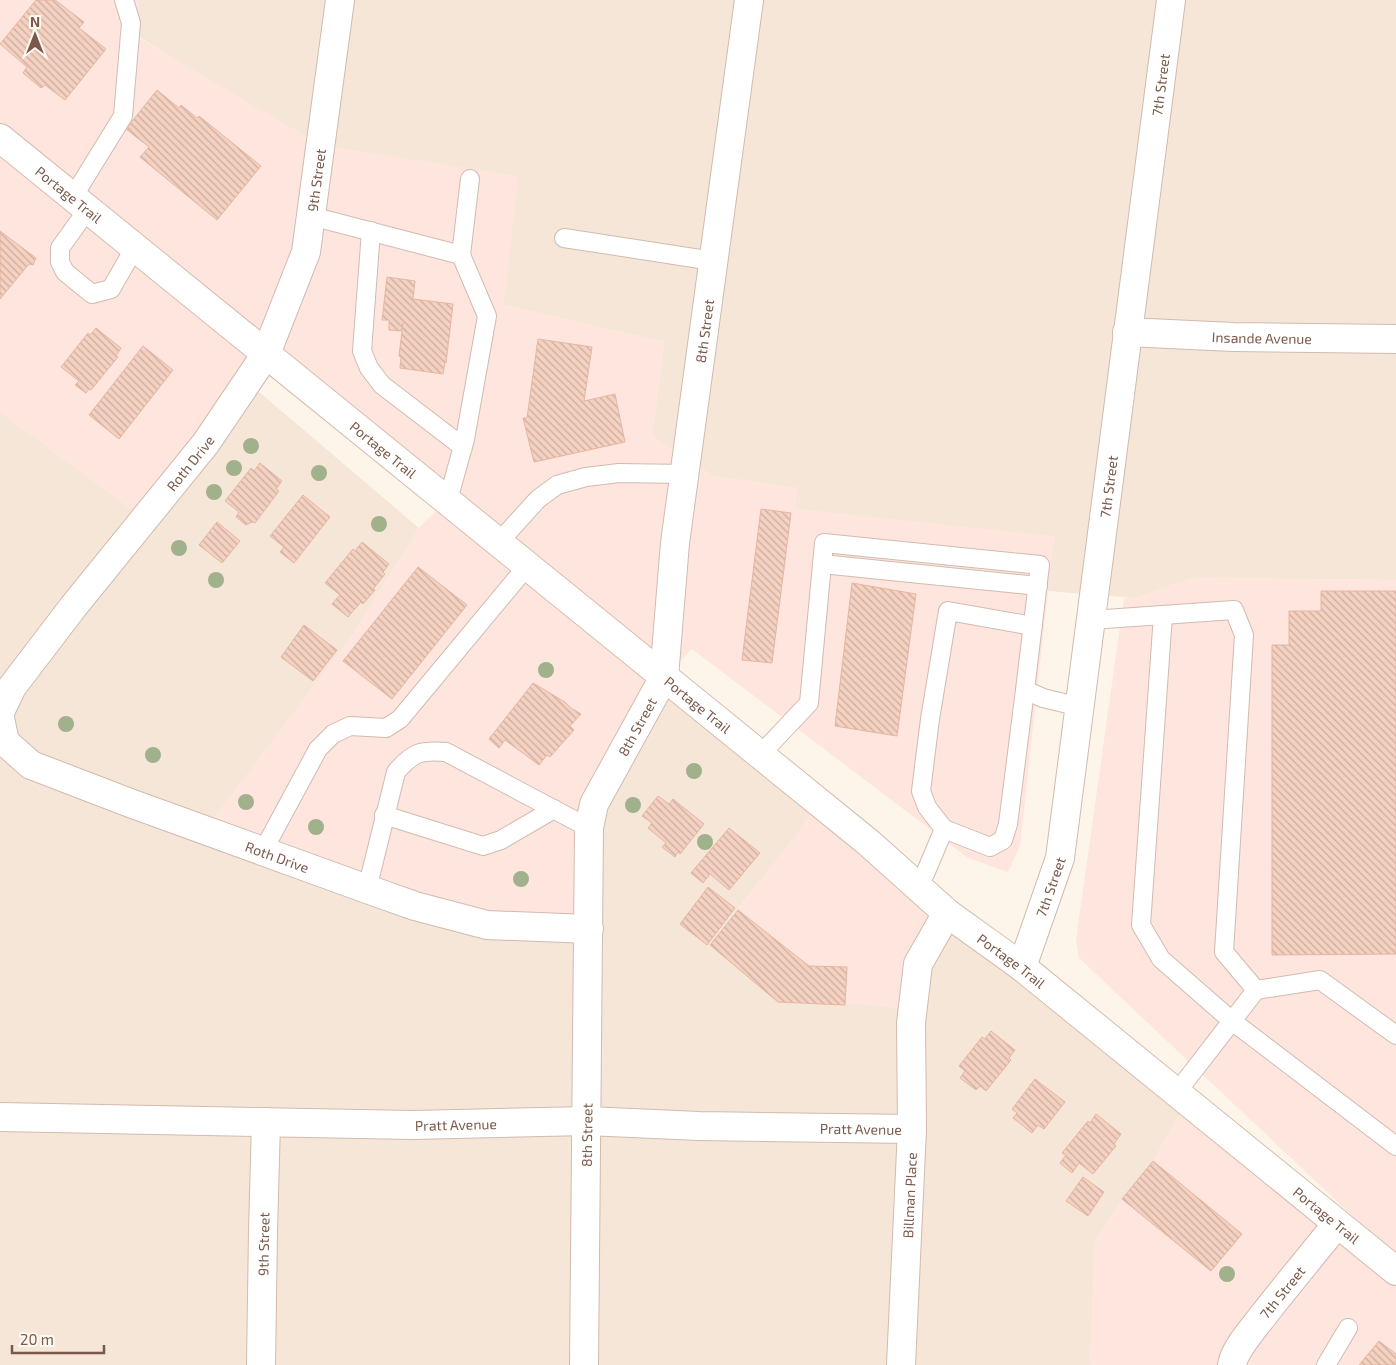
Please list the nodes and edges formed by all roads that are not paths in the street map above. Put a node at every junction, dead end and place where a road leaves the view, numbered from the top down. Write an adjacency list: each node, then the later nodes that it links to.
1 (124, 0): 7 (lane)
2 (340, 0): 8 (street, 9th Street)
3 (749, 0): 13 (street, 8th Street)
4 (1171, 0): 14 (street, 7th Street)
5 (0, 138): 7 (street, Portage Trail)
6 (470, 179): 12 (lane)
7 (80, 203): 11 (street, Portage Trail); 11 (lane)
8 (311, 216): 9 (lane); 16 (street, 9th Street)
9 (371, 231): 12 (lane); 17 (lane)
10 (564, 238): 13 (lane)
11 (135, 247): 16 (street, Portage Trail)
12 (461, 255): 17 (lane)
13 (713, 261): 18 (street, 8th Street)
14 (1127, 332): 15 (street, Insande Avenue); 23 (street, 7th Street)
15 (1396, 339)
16 (266, 354): 19 (street, Portage Trail); 28 (street, Roth Drive)
17 (463, 447): 19 (lane)
18 (684, 474): 20 (lane); 25 (street, 8th Street)
19 (448, 500): 20 (street, Portage Trail)
20 (499, 542): 21 (street, Portage Trail)
21 (528, 566): 25 (street, Portage Trail); 35 (lane)
22 (1163, 614): 23 (lane); 41 (lane); 42 (lane)
23 (1092, 620): 27 (street, 7th Street)
24 (1033, 626): 26 (lane); 30 (lane); 34 (lane)
25 (664, 677): 30 (street, Portage Trail); 33 (street, 8th Street)
26 (1024, 690): 27 (lane); 34 (lane)
27 (1080, 707): 40 (street, 7th Street)
28 (0, 712)
29 (0, 718): 35 (street, Roth Drive)
30 (760, 755): 36 (street, Portage Trail)
31 (554, 810): 32 (lane); 32 (lane); 33 (lane)
32 (384, 815): 37 (lane)
33 (590, 828): 39 (street, 8th Street)
34 (944, 829): 36 (lane)
35 (263, 851): 37 (street, Roth Drive)
36 (919, 888): 38 (street, Portage Trail)
37 (367, 889): 39 (street, Roth Drive)
38 (947, 913): 40 (street, Portage Trail); 48 (street, Billman Place)
39 (589, 929): 46 (street, 8th Street)
40 (1022, 967): 44 (street, Portage Trail)
41 (1256, 990): 42 (lane); 43 (lane)
42 (1232, 1021): 44 (lane); 49 (lane)
43 (1396, 1035)
44 (1176, 1092): 50 (street, Portage Trail)
45 (0, 1117): 47 (street, Pratt Avenue)
46 (587, 1121): 47 (street, Pratt Avenue); 48 (street, Pratt Avenue); 54 (street, 8th Street)
47 (266, 1122): 53 (street, 9th Street)
48 (912, 1129): 55 (street, Billman Place)
49 (1396, 1146)
50 (1337, 1224): 51 (street, Portage Trail); 56 (street, 7th Street)
51 (1396, 1271)
52 (1348, 1328): 57 (lane)
53 (261, 1365)
54 (584, 1365)
55 (901, 1365)
56 (1232, 1365)
57 (1326, 1365)

